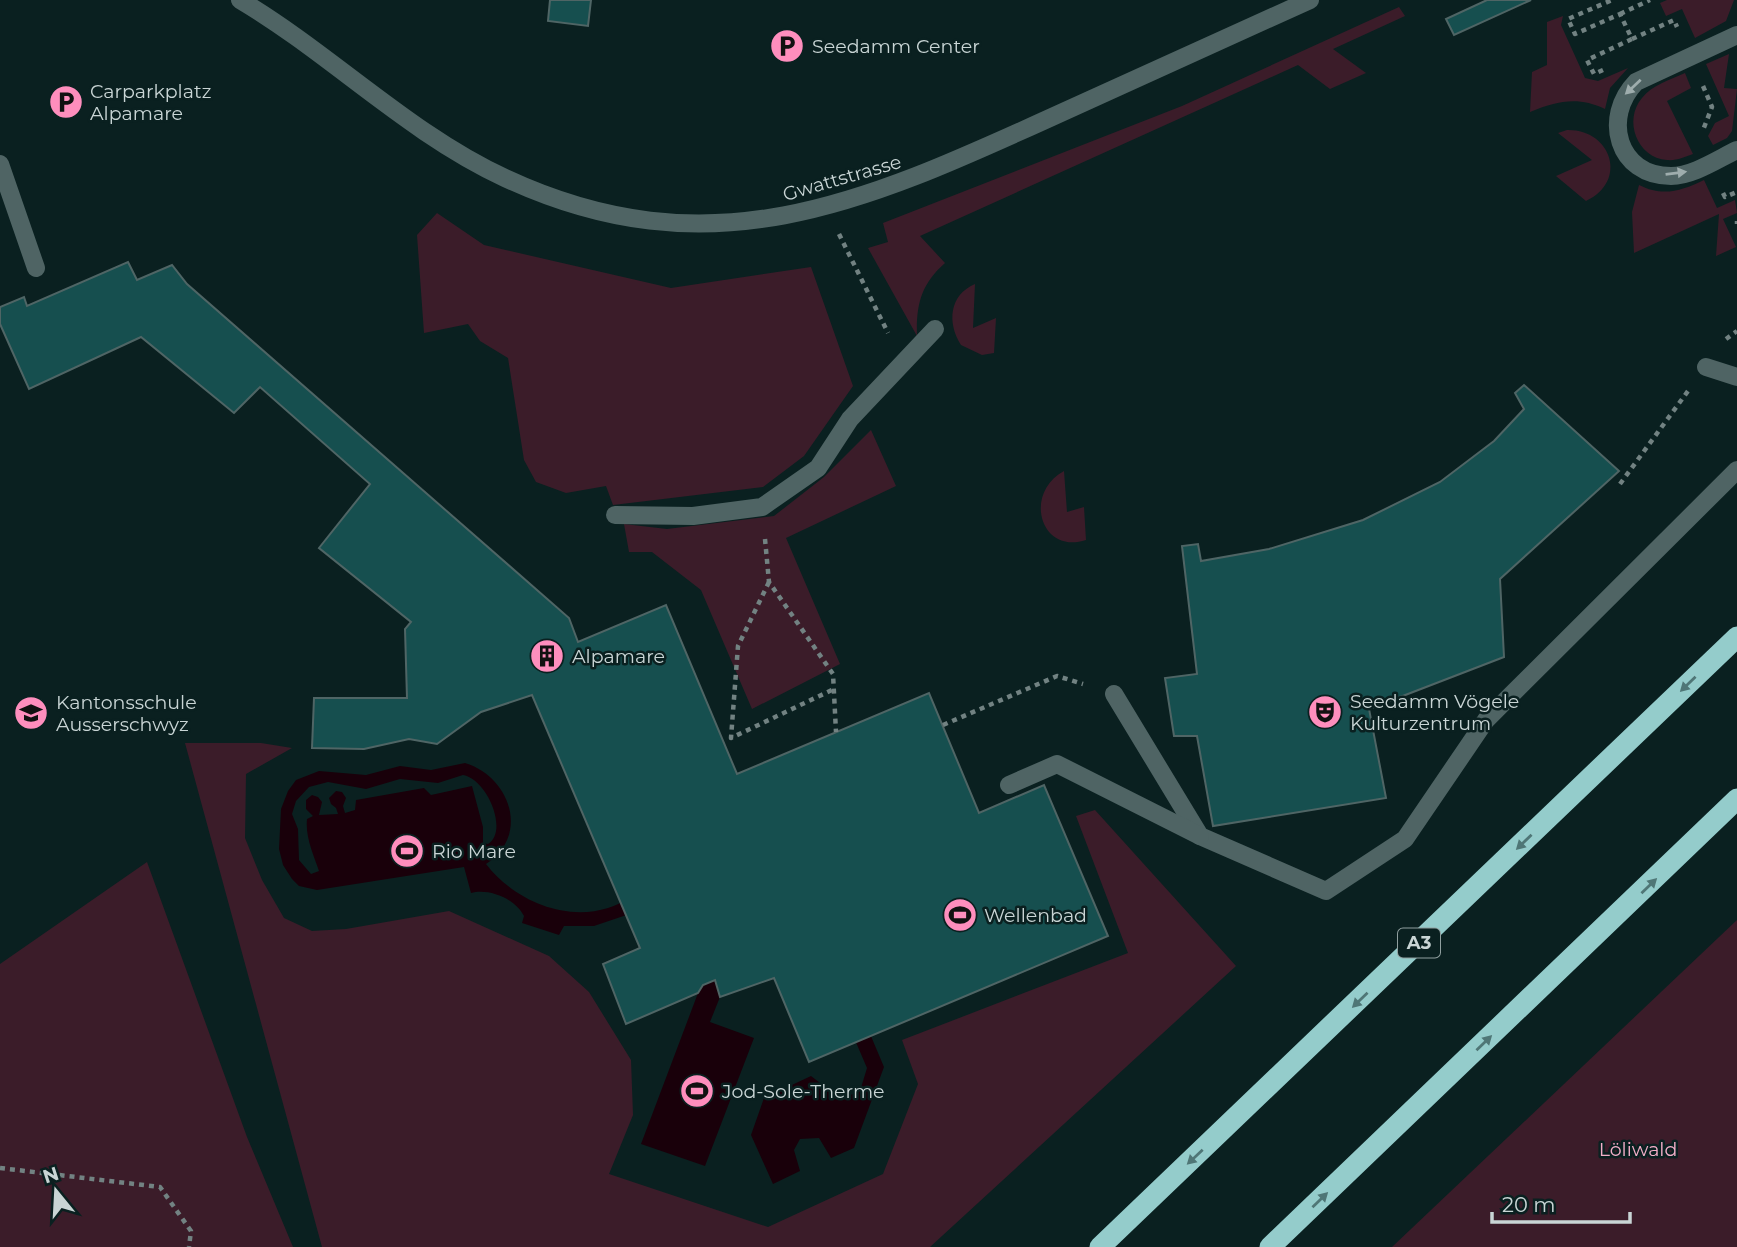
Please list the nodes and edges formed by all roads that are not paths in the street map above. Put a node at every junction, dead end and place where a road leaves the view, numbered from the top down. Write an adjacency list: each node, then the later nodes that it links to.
1 (240, 0): 2 (street, Gwattstrasse)
2 (1310, 0)
3 (1737, 35): 4 (street, one-way to 4)
4 (1737, 150)
5 (0, 164): 6 (street)
6 (36, 268)
7 (935, 329): 11 (street)
8 (1706, 366): 9 (street)
9 (1737, 377)
10 (1737, 470): 16 (street)
11 (615, 515)
12 (1737, 637): 17 (highway, A3, one-way to 17)
13 (1114, 694): 16 (street)
14 (1009, 785): 16 (street)
15 (1737, 799): 18 (highway, one-way to 15)
16 (1200, 836)
17 (1100, 1247)
18 (1270, 1247)

